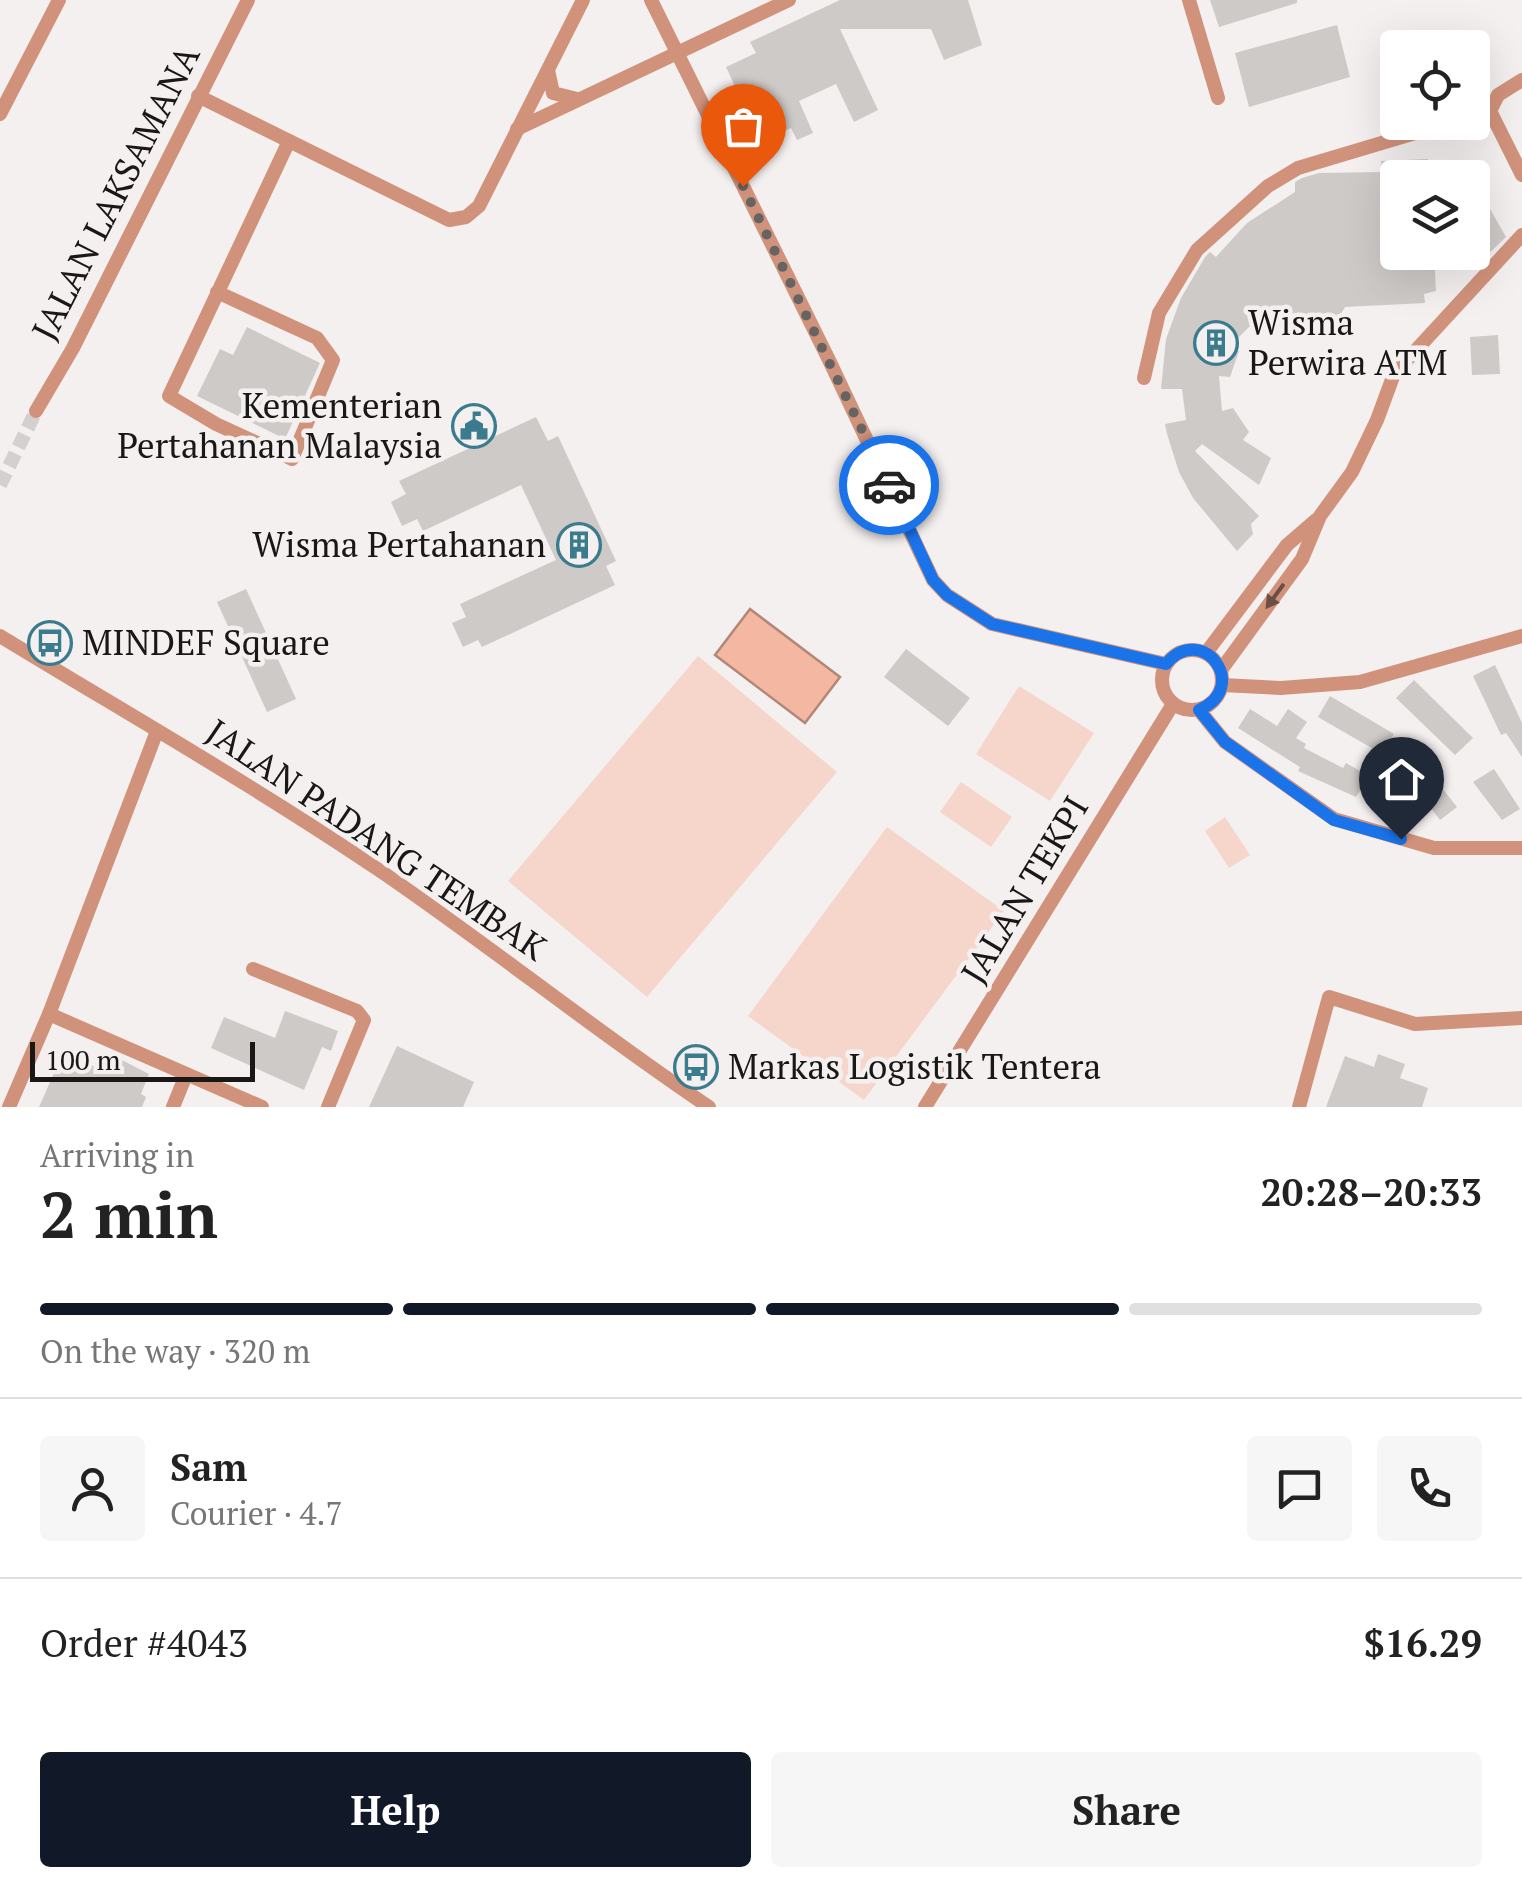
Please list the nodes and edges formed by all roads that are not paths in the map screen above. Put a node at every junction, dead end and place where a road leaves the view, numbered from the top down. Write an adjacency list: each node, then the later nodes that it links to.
1 (58, 0): 10 (street)
2 (248, 0): 11 (street, JALAN LAKSAMANA)
3 (583, 0): 8 (street)
4 (652, 0): 7 (street)
5 (789, 0): 7 (street)
6 (1189, 0): 12 (street)
7 (675, 52): 13 (street); 28 (street)
8 (548, 69): 13 (street); 16 (street)
9 (1522, 80): 14 (street)
10 (6, 87): 15 (street)
11 (198, 96): 18 (street); 23 (street, JALAN LAKSAMANA)
12 (1218, 98)
13 (580, 100): 16 (street)
14 (1490, 111): 19 (street)
15 (0, 114)
16 (517, 129): 18 (street)
17 (1392, 140): 22 (street)
18 (289, 141): 21 (street)
19 (1522, 175)
20 (1522, 235): 24 (street)
21 (217, 292): 21 (street)
22 (1144, 378)
23 (36, 411)
24 (1320, 516): 27 (street); 29 (street, one-way to 29)
25 (0, 636): 32 (street, JALAN PADANG TEMBAK)
26 (1522, 636): 29 (street)
27 (1206, 653): 28 (street); 29 (street)
28 (1166, 664): 30 (street)
29 (1221, 677): 31 (street)
30 (1173, 704): 31 (street); 43 (street, JALAN TEKPI)
31 (1199, 710): 33 (street)
32 (158, 731): 35 (street); 42 (street, JALAN PADANG TEMBAK)
33 (1522, 848)
34 (253, 969): 41 (street)
35 (48, 1014): 37 (street); 38 (street)
36 (1522, 1018): 44 (street)
37 (186, 1075): 39 (street); 40 (street)
38 (9, 1107)
39 (173, 1107)
40 (262, 1107)
41 (328, 1107)
42 (709, 1107)
43 (926, 1107)
44 (1299, 1107)

